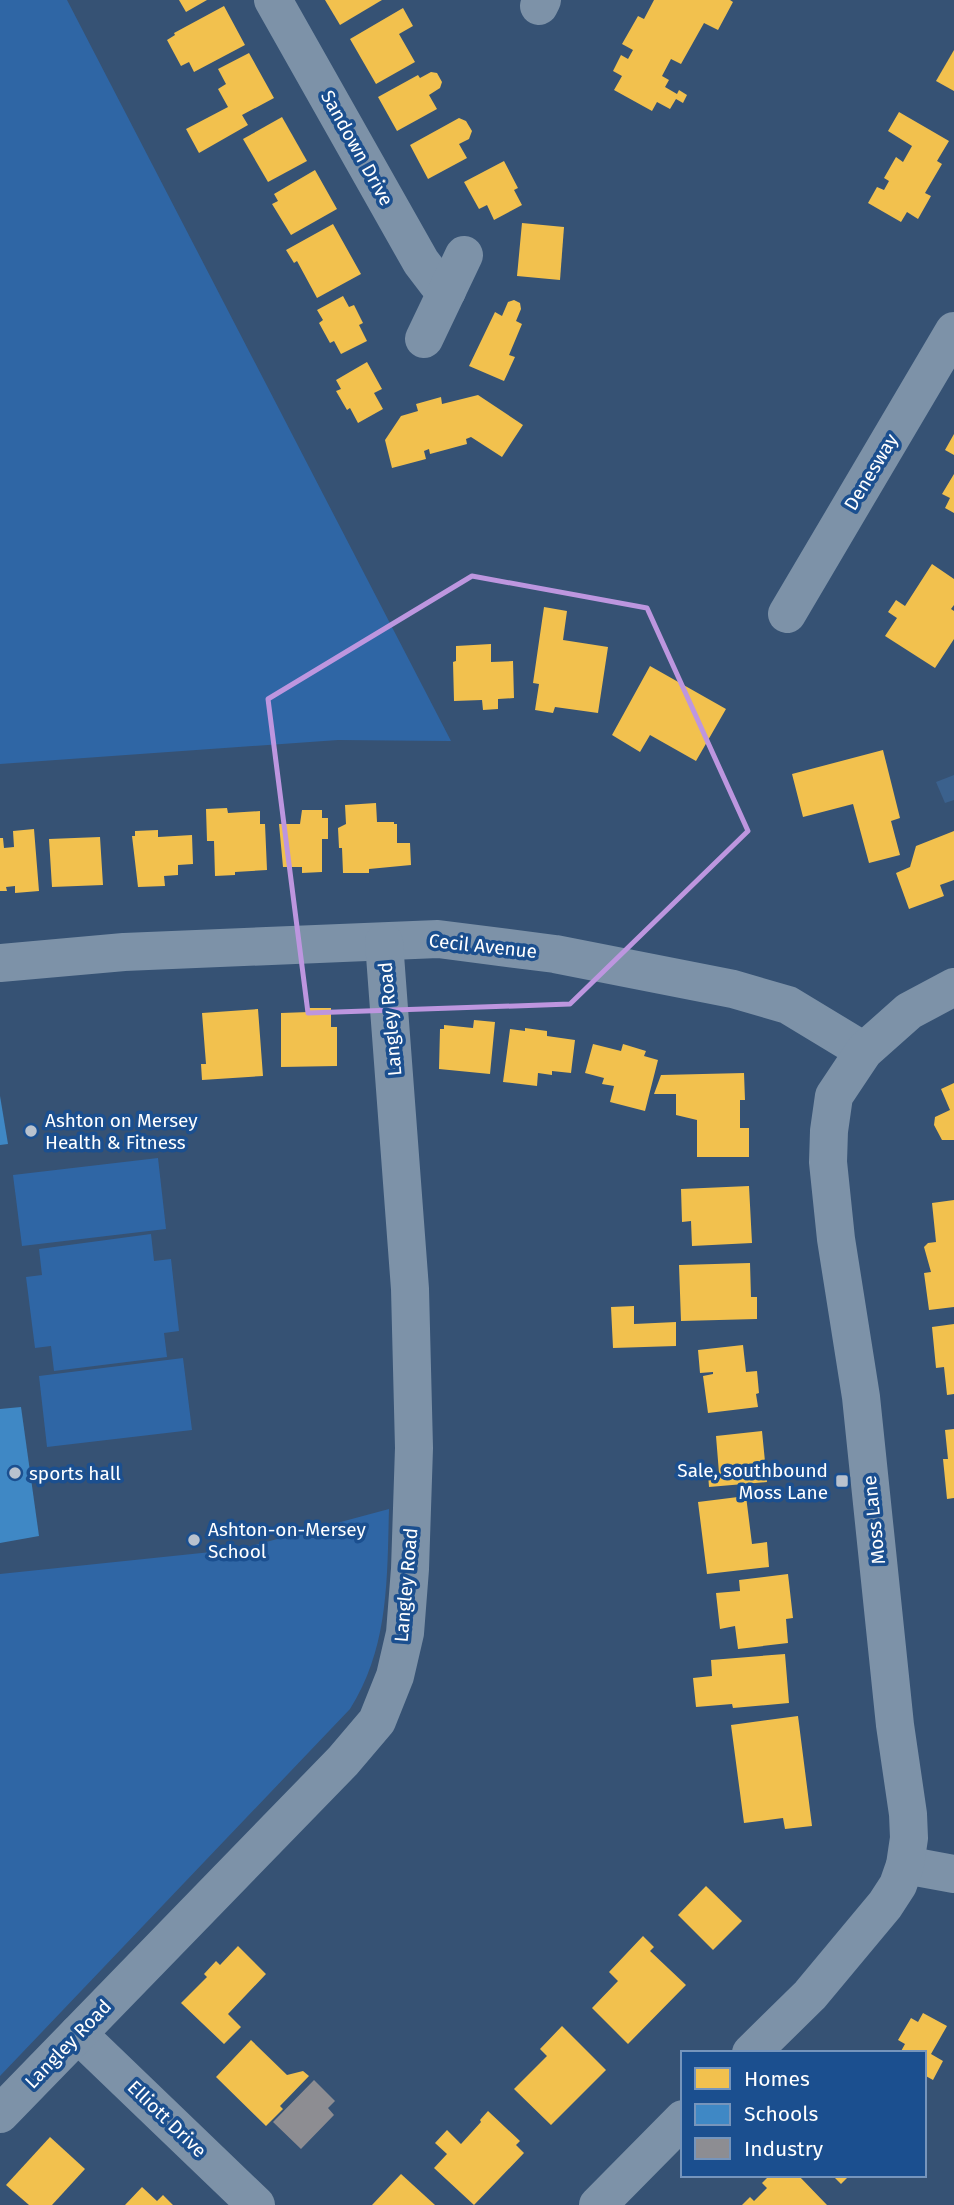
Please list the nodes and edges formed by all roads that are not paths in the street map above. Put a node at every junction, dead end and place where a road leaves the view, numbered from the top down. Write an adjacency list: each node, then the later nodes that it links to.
1 (273, 0): 3 (street, Sandown Drive)
2 (464, 256): 3 (street)
3 (447, 291): 5 (street)
4 (954, 331): 6 (street, Denesway)
5 (424, 339)
6 (787, 614)
7 (384, 942): 8 (street, Cecil Avenue); 10 (street, Cecil Avenue); 13 (street, Langley Road)
8 (0, 963)
9 (954, 987): 10 (street, Moss Lane)
10 (864, 1051): 11 (street, Moss Lane)
11 (905, 1865): 12 (street); 14 (street, Moss Lane)
12 (954, 1874)
13 (78, 2034): 15 (street, Langley Road); 17 (street, Elliott Drive)
14 (753, 2051)
15 (0, 2115)
16 (681, 2121): 18 (street)
17 (256, 2205)
18 (598, 2205)

